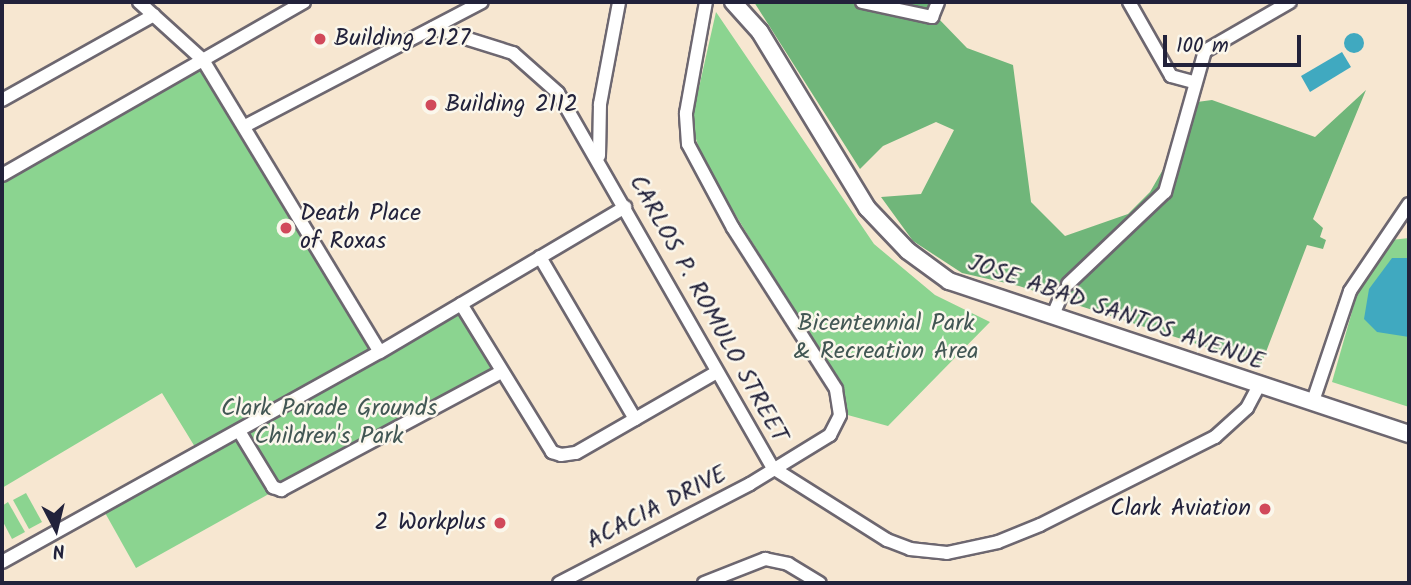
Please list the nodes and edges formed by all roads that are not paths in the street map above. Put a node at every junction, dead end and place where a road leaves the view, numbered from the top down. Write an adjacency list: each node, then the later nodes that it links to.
1 (139, 2): 11 (street)
2 (304, 2): 13 (street)
3 (482, 2): 12 (street)
4 (619, 2): 17 (street, CARLOS P. ROMULO STREET)
5 (706, 2): 32 (street, ACACIA DRIVE)
6 (733, 2): 23 (main road, JOSE ABAD SANTOS AVENUE)
7 (862, 2): 8 (street)
8 (937, 2)
9 (1129, 2): 14 (street)
10 (1290, 2): 14 (street)
11 (154, 15): 13 (street); 15 (street)
12 (433, 28): 16 (street); 17 (street, CARLOS P. ROMULO STREET)
13 (202, 60): 16 (street); 18 (street)
14 (1194, 82): 23 (street)
15 (2, 100)
16 (245, 127): 24 (street)
17 (599, 160): 20 (street, CARLOS P. ROMULO STREET)
18 (2, 174)
19 (1409, 204): 28 (street)
20 (625, 207): 21 (street); 26 (street, CARLOS P. ROMULO STREET)
21 (540, 257): 22 (street); 29 (street)
22 (461, 304): 24 (street); 25 (street)
23 (1053, 315): 27 (main road, JOSE ABAD SANTOS AVENUE)
24 (380, 352): 30 (street)
25 (500, 372): 29 (street); 30 (street)
26 (715, 373): 29 (street); 32 (street, CARLOS P. ROMULO STREET)
27 (1259, 385): 28 (main road, JOSE ABAD SANTOS AVENUE); 32 (street, CARLOS P. ROMULO STREET)
28 (1313, 401): 31 (main road, JOSE ABAD SANTOS AVENUE)
29 (635, 419)
30 (239, 431): 33 (street)
31 (1409, 434)
32 (773, 468): 34 (street, ACACIA DRIVE)
33 (2, 562)
34 (559, 583)
35 (704, 583): 36 (street)
36 (820, 583)

